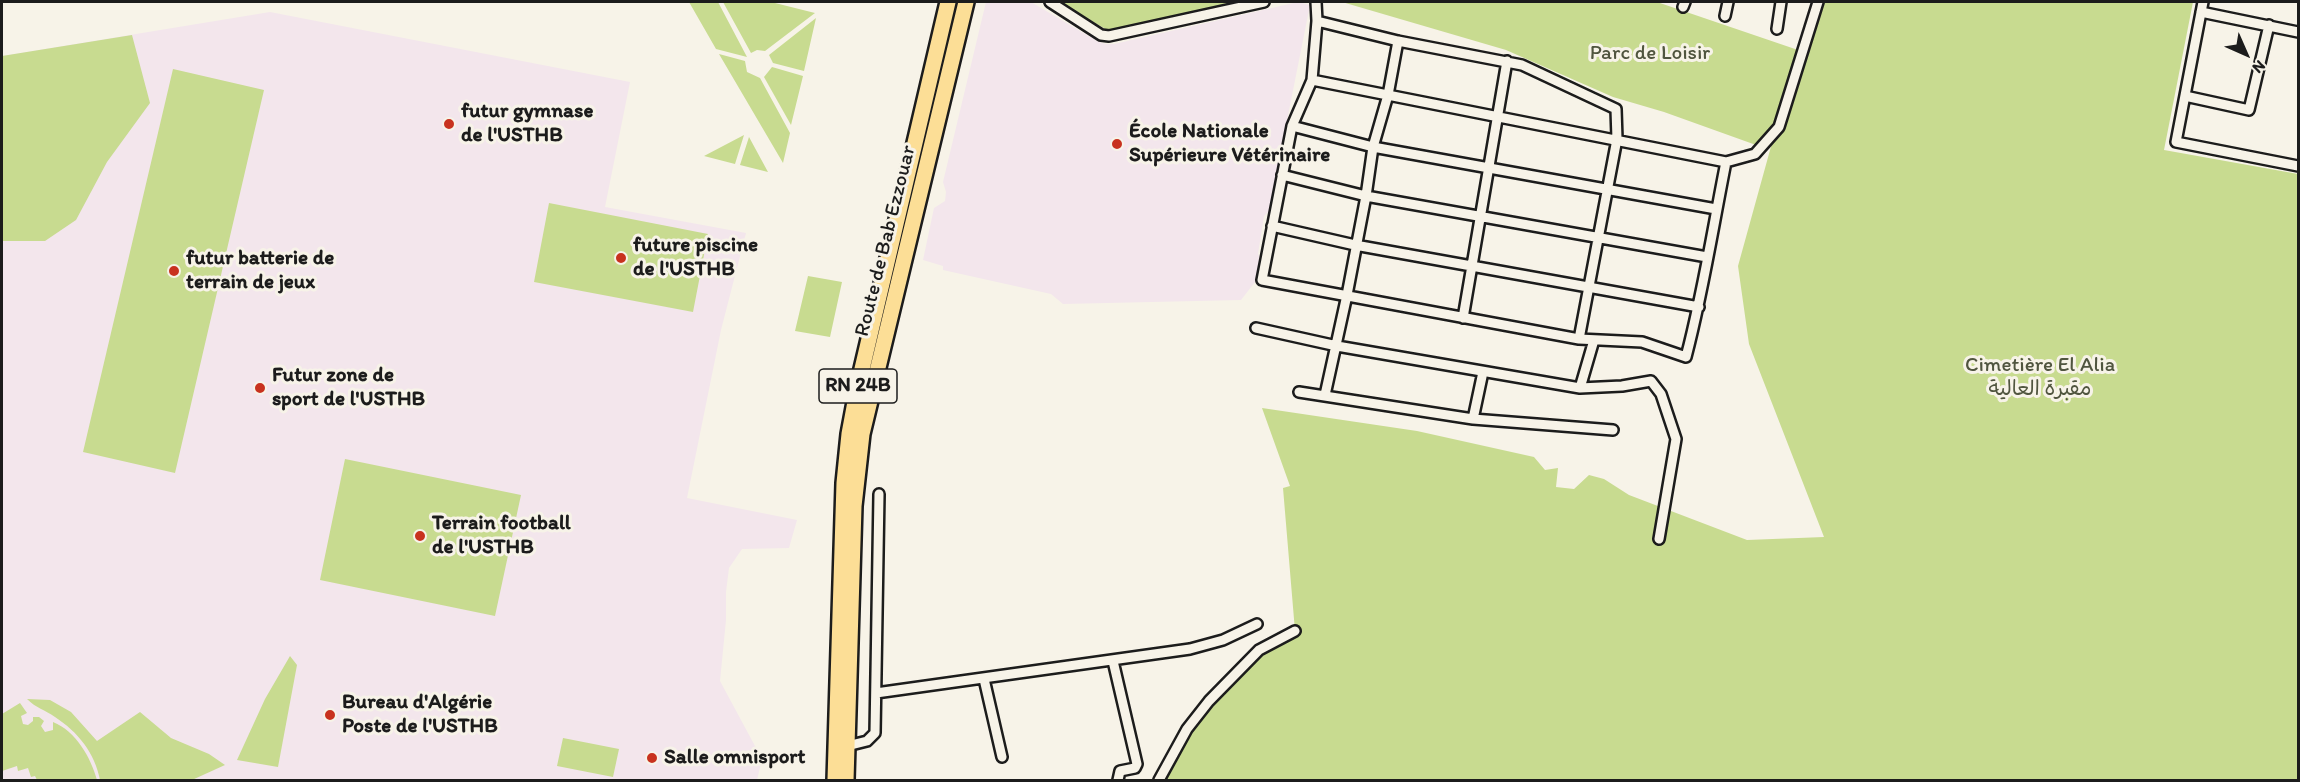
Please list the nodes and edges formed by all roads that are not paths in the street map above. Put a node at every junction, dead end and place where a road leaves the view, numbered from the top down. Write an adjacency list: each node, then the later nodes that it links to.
1 (948, 2): 60 (main road, Route de Bab Ezzouar / RN 24B)
2 (966, 2): 58 (main road, Route de Bab Ezzouar)
3 (1050, 2): 4 (street)
4 (1264, 2)
5 (1316, 2): 11 (street)
6 (1728, 2): 10 (street)
7 (1781, 2): 13 (street)
8 (1818, 2): 24 (street)
9 (2202, 7): 12 (street); 19 (street)
10 (1725, 16)
11 (1317, 21): 15 (street); 17 (street)
12 (2269, 26): 14 (street); 19 (street)
13 (1777, 29)
14 (2298, 32)
15 (1398, 41): 16 (street); 18 (street)
16 (1508, 61): 20 (street); 22 (street)
17 (1312, 80): 18 (street); 21 (street)
18 (1388, 95): 20 (street); 23 (street)
19 (2185, 96): 25 (street)
20 (1498, 116): 22 (street); 26 (street)
21 (1292, 126): 23 (street); 27 (street)
22 (1617, 139): 24 (street); 28 (street)
23 (1373, 147): 26 (street); 29 (street)
24 (1726, 162): 30 (street)
25 (2298, 166)
26 (1489, 167): 28 (street); 31 (street)
27 (1282, 175): 29 (street); 32 (street)
28 (1608, 189): 30 (street); 33 (street)
29 (1366, 196): 31 (street); 34 (street)
30 (1716, 209): 35 (street)
31 (1481, 215): 33 (street); 36 (street)
32 (1272, 226): 34 (street); 38 (street)
33 (1599, 237): 35 (street); 37 (street)
34 (1355, 245): 36 (street); 38 (street)
35 (1707, 257): 39 (street)
36 (1472, 266): 37 (street); 40 (street)
37 (1590, 287): 39 (street); 42 (street)
38 (1347, 295): 40 (street); 44 (street)
39 (1699, 307): 43 (street)
40 (1463, 318): 42 (street)
41 (1256, 328): 44 (street)
42 (1579, 339): 43 (street)
43 (1594, 340): 46 (street)
44 (1337, 346): 45 (street); 48 (street)
45 (1483, 372): 46 (street); 49 (street)
46 (1580, 388): 52 (street)
47 (1299, 392): 48 (street)
48 (1325, 395): 49 (street)
49 (1473, 419): 50 (street)
50 (1613, 430)
51 (879, 494): 57 (street)
52 (1659, 539)
53 (1257, 624): 55 (street)
54 (1295, 631): 63 (street)
55 (1113, 661): 56 (street); 62 (street)
56 (984, 679): 57 (street); 59 (street)
57 (876, 693): 58 (street)
58 (847, 747): 61 (main road, Route de Bab Ezzouar)
59 (1002, 757)
60 (835, 780)
61 (846, 780)
62 (1118, 780)
63 (1158, 780)

